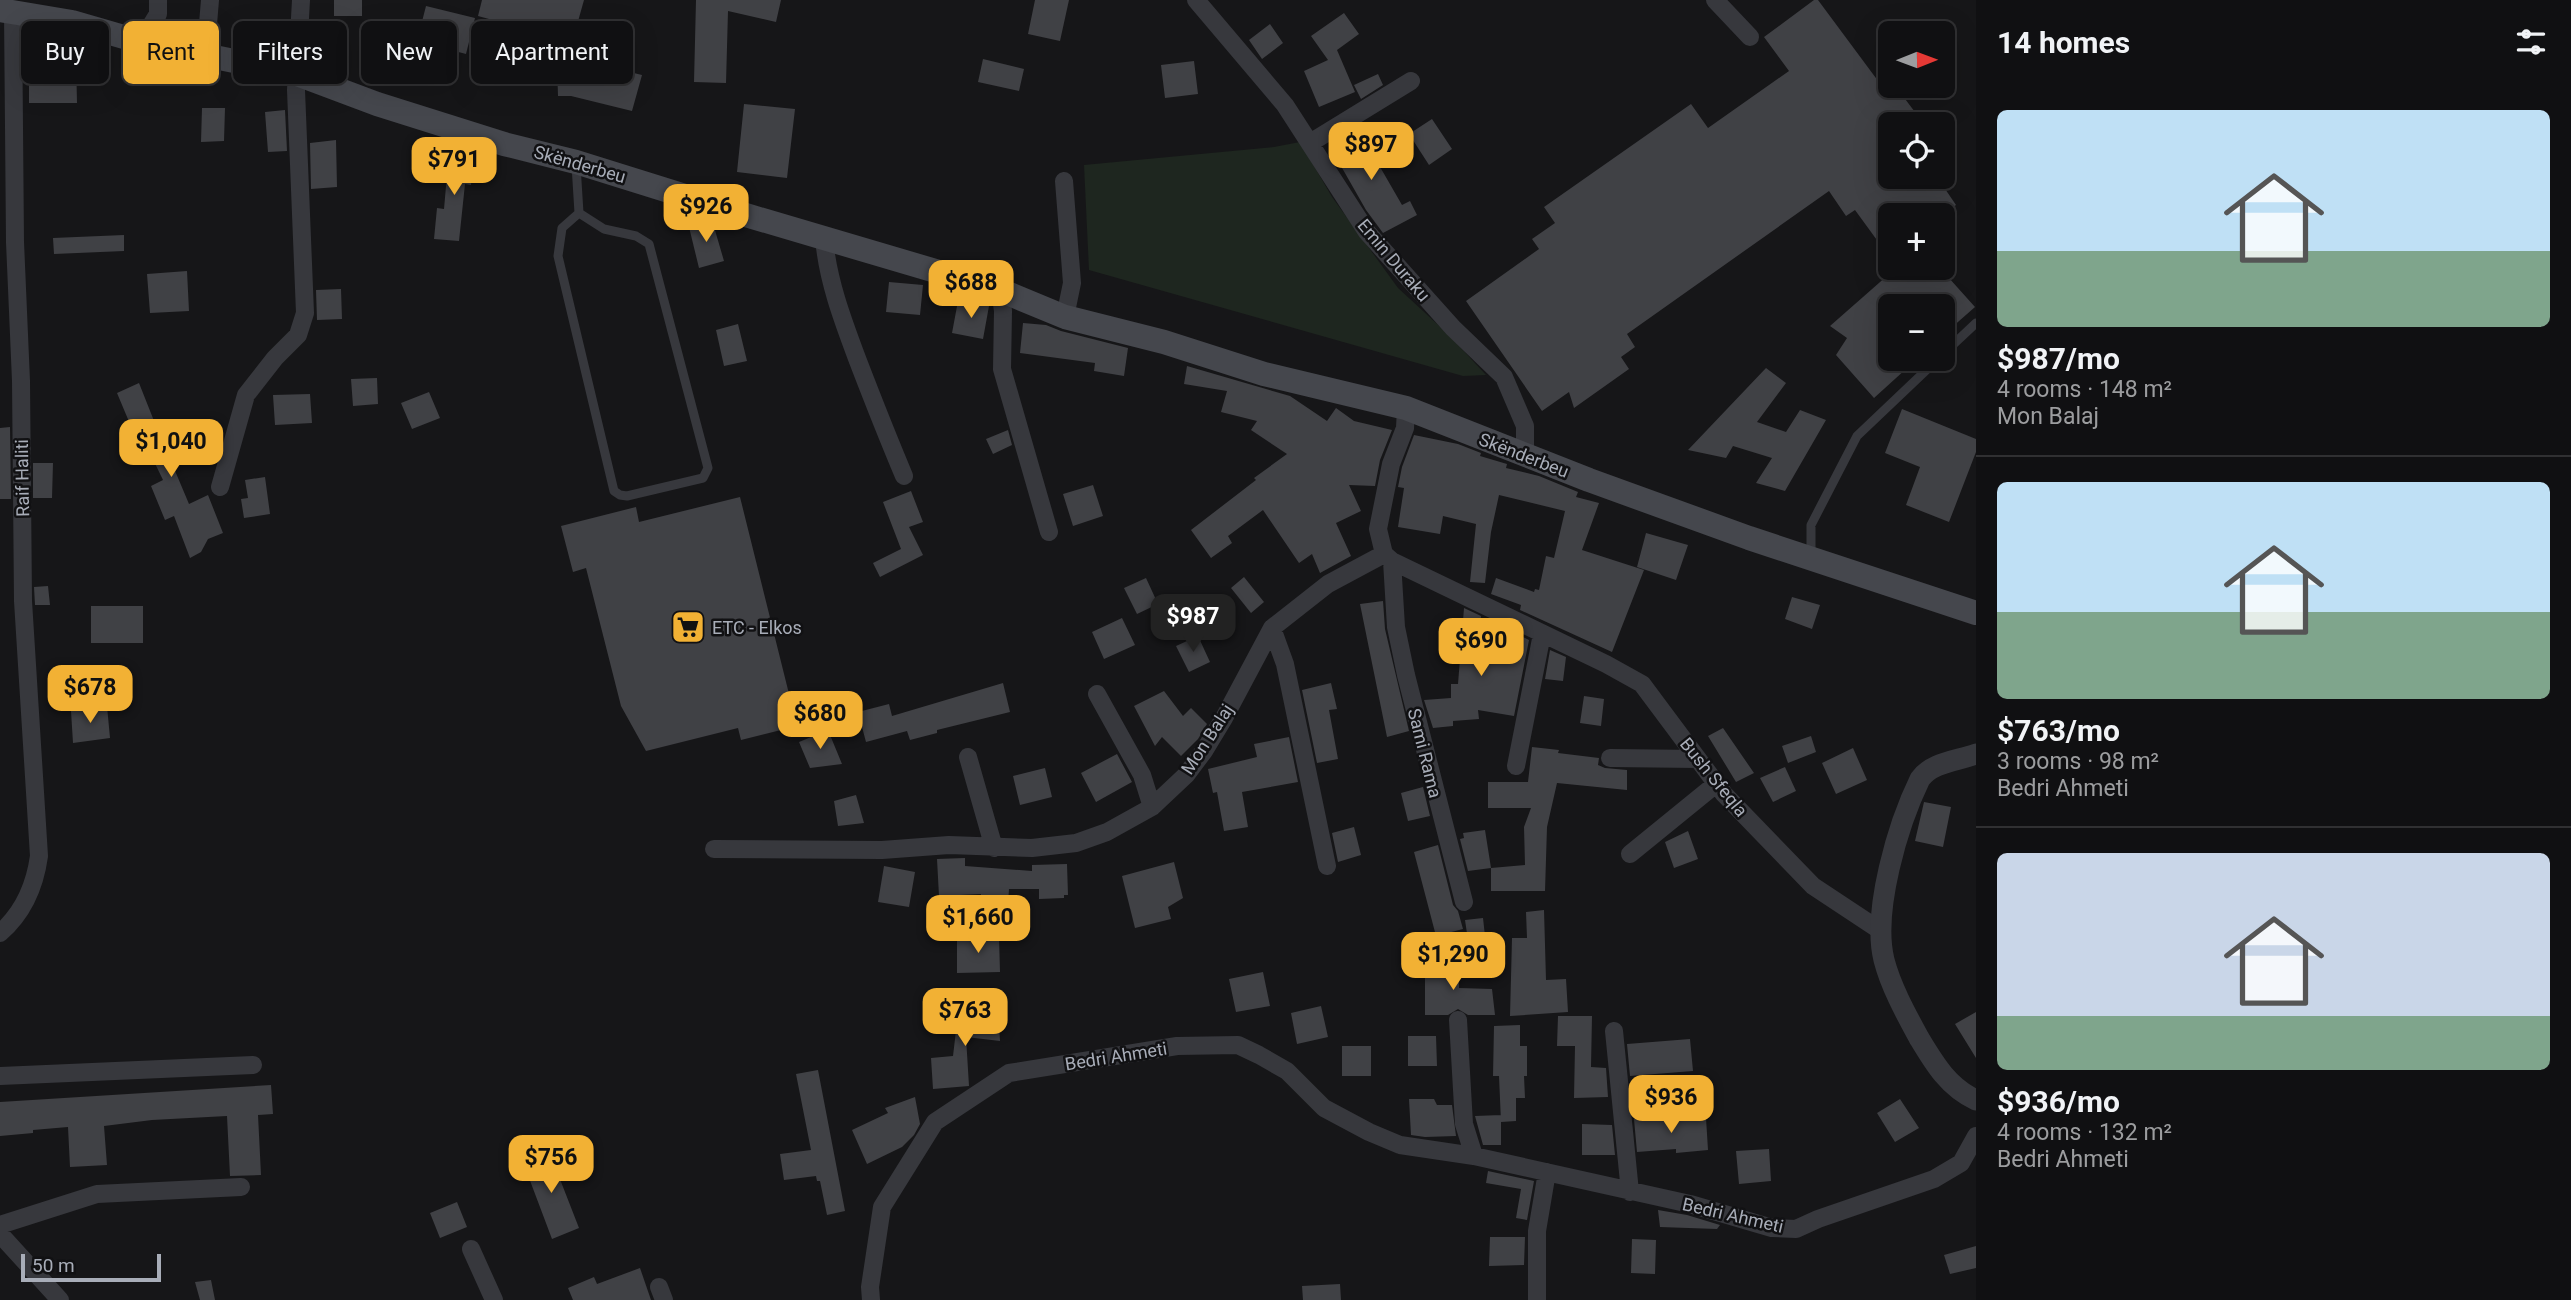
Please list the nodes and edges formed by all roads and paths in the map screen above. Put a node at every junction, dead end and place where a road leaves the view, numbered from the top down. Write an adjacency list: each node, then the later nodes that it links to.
1 (158, 0): 7 (street)
2 (210, 0): 8 (street)
3 (301, 0): 9 (street)
4 (1196, 0): 15 (street, Emin Duraku)
5 (1715, 0): 11 (street)
6 (7, 11): 10 (main road, Skënderbeu); 20 (street, Raif Haliti)
7 (154, 21)
8 (208, 21)
9 (300, 21)
10 (123, 37)
11 (1750, 37)
12 (1411, 81): 15 (street)
13 (297, 84): 29 (street)
14 (324, 84): 16 (main road, Skënderbeu)
15 (1310, 143): 27 (street, Emin Duraku)
16 (576, 162): 18 (lane); 19 (main road, Skënderbeu)
17 (1064, 181): 22 (street)
18 (579, 212): 18 (lane)
19 (824, 237): 21 (main road, Skënderbeu); 28 (street)
20 (7, 242): 50 (street, Raif Haliti)
21 (1000, 290): 22 (main road, Skënderbeu); 30 (street)
22 (1065, 317): 26 (main road, Skënderbeu)
23 (1976, 323): 24 (lane)
24 (1955, 343)
25 (1925, 371): 31 (lane)
26 (1406, 408): 27 (main road, Skënderbeu); 32 (street)
27 (1525, 455): 31 (main road, Skënderbeu)
28 (904, 476)
29 (220, 487)
30 (1049, 532)
31 (1811, 557): 33 (main road, Skënderbeu)
32 (1388, 558): 34 (street, Mon Balaj); 35 (street, Bush Sfeqla); 48 (street, Sami Rama)
33 (1976, 613)
34 (1272, 628): 43 (street, Mon Balaj); 47 (street)
35 (1542, 634): 40 (street, Bush Sfeqla); 41 (street)
36 (1097, 694): 43 (street)
37 (1976, 754): 49 (street)
38 (968, 757): 45 (street)
39 (1610, 758): 40 (street)
40 (1698, 760): 42 (street, Bush Sfeqla)
41 (1516, 766)
42 (1716, 783): 46 (street); 49 (street, Bush Sfeqla)
43 (1152, 807): 45 (street, Mon Balaj)
44 (714, 849): 45 (street, Mon Balaj)
45 (994, 849)
46 (1630, 854)
47 (1327, 866)
48 (1464, 902)
49 (1881, 931): 55 (street)
50 (0, 933)
51 (1458, 1020): 57 (street)
52 (1614, 1031): 60 (street)
53 (253, 1065): 54 (street)
54 (0, 1076)
55 (1976, 1100)
56 (1976, 1136): 60 (street, Bedri Ahmeti)
57 (1474, 1156): 58 (street, Bedri Ahmeti); 66 (street, Bedri Ahmeti)
58 (1548, 1172): 60 (street, Bedri Ahmeti); 67 (street)
59 (241, 1187): 61 (street)
60 (1630, 1192)
61 (0, 1225)
62 (0, 1234): 64 (street)
63 (471, 1249): 65 (street)
64 (60, 1300)
65 (494, 1300)
66 (871, 1300)
67 (1538, 1300)

